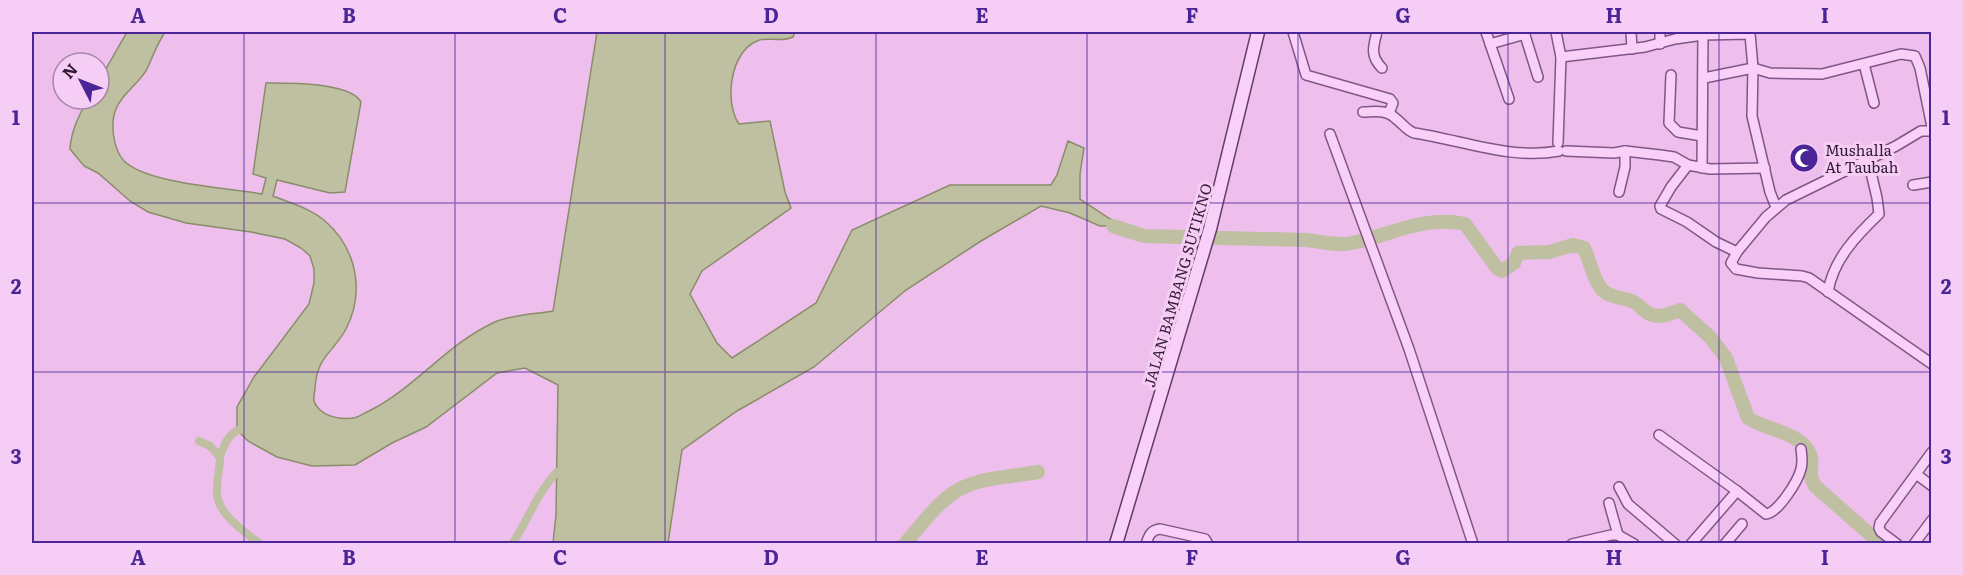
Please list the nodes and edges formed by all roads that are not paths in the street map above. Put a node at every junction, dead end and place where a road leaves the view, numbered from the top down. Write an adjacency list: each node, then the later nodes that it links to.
1 (1258, 32): 52 (street, JALAN BAMBANG SUTIKNO)
2 (1293, 32): 24 (street)
3 (1377, 32): 16 (street)
4 (1486, 32): 11 (street)
5 (1556, 32): 14 (street)
6 (1631, 32): 13 (street)
7 (1660, 32): 12 (street)
8 (1750, 32): 10 (street); 17 (street)
9 (1525, 33): 11 (street); 19 (street)
10 (1703, 34): 12 (street); 20 (street)
11 (1490, 44): 21 (street)
12 (1659, 44): 13 (street)
13 (1632, 49): 14 (street)
14 (1561, 57): 28 (street)
15 (1864, 64): 17 (street); 22 (street); 25 (street)
16 (1382, 68)
17 (1753, 68): 20 (street); 33 (street)
18 (1671, 75): 27 (street)
19 (1538, 77)
20 (1704, 78): 27 (street)
21 (1509, 99)
22 (1874, 104)
23 (1363, 112): 24 (street)
24 (1389, 113): 28 (street)
25 (1932, 129): 30 (street)
26 (1329, 134): 55 (street)
27 (1702, 136): 32 (street)
28 (1561, 148): 29 (street)
29 (1625, 151): 31 (street); 36 (street)
30 (1868, 160): 37 (street); 39 (street)
31 (1688, 165): 32 (street); 38 (street)
32 (1702, 168): 33 (street)
33 (1765, 168): 37 (street)
34 (1931, 183): 35 (street)
35 (1912, 185)
36 (1619, 192)
37 (1776, 207): 38 (street)
38 (1737, 252): 39 (street)
39 (1828, 292): 40 (street)
40 (1932, 364)
41 (1659, 435): 47 (street)
42 (1801, 449): 47 (street)
43 (1932, 452): 44 (street)
44 (1916, 474): 45 (street); 61 (street)
45 (1932, 486)
46 (1619, 487): 58 (street)
47 (1737, 491): 59 (street)
48 (1609, 503): 51 (street)
49 (1932, 520): 62 (street)
50 (1742, 524): 60 (street)
51 (1618, 535): 56 (street); 57 (street)
52 (1116, 543)
53 (1146, 543): 54 (street)
54 (1208, 543)
55 (1473, 543)
56 (1572, 543)
57 (1634, 543)
58 (1675, 543)
59 (1691, 543)
60 (1725, 543)
61 (1897, 543)
62 (1914, 543)

